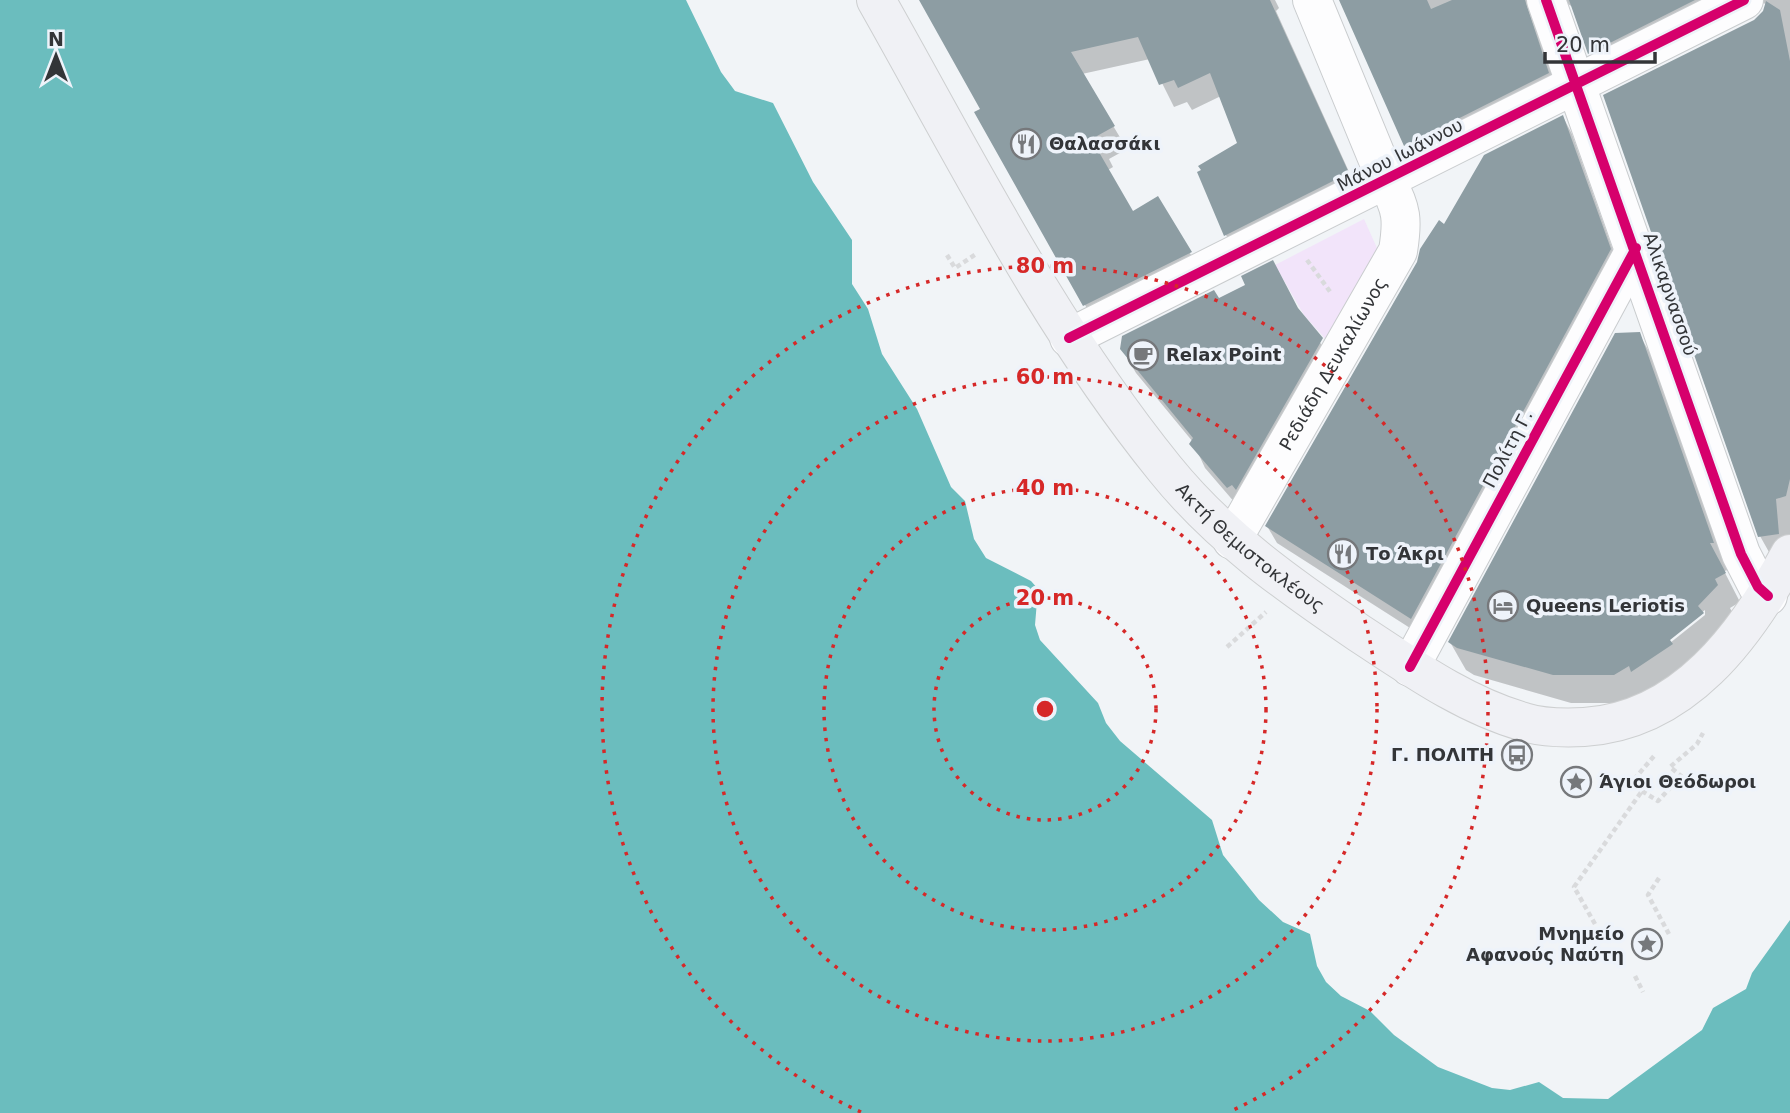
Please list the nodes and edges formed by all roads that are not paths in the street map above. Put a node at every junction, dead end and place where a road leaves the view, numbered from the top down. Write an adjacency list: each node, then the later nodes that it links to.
1 (876, 0): 8 (main road, Ακτή Θεμιστοκλέους)
2 (1312, 0): 6 (street, Ρεδιάδη Δευκαλίωνος)
3 (1546, 0): 5 (street, Αλικαρνασσού)
4 (1744, 0): 5 (street, Μάνου Ιωάννου)
5 (1575, 85): 6 (street, Μάνου Ιωάννου); 7 (street, Αλικαρνασσού)
6 (1387, 182): 8 (street, Μάνου Ιωάννου); 9 (street, Ρεδιάδη Δευκαλίωνος)
7 (1636, 248): 11 (street, Αλικαρνασσού); 12 (street, Πολίτη Γ.)
8 (1069, 338): 9 (main road, Ακτή Θεμιστοκλέους)
9 (1232, 540): 12 (main road, Ακτή Θεμιστοκλέους)
10 (1790, 554): 11 (main road, Ακτή Θεμιστοκλέους)
11 (1768, 596): 12 (main road, Ακτή Θεμιστοκλέους)
12 (1410, 667)

